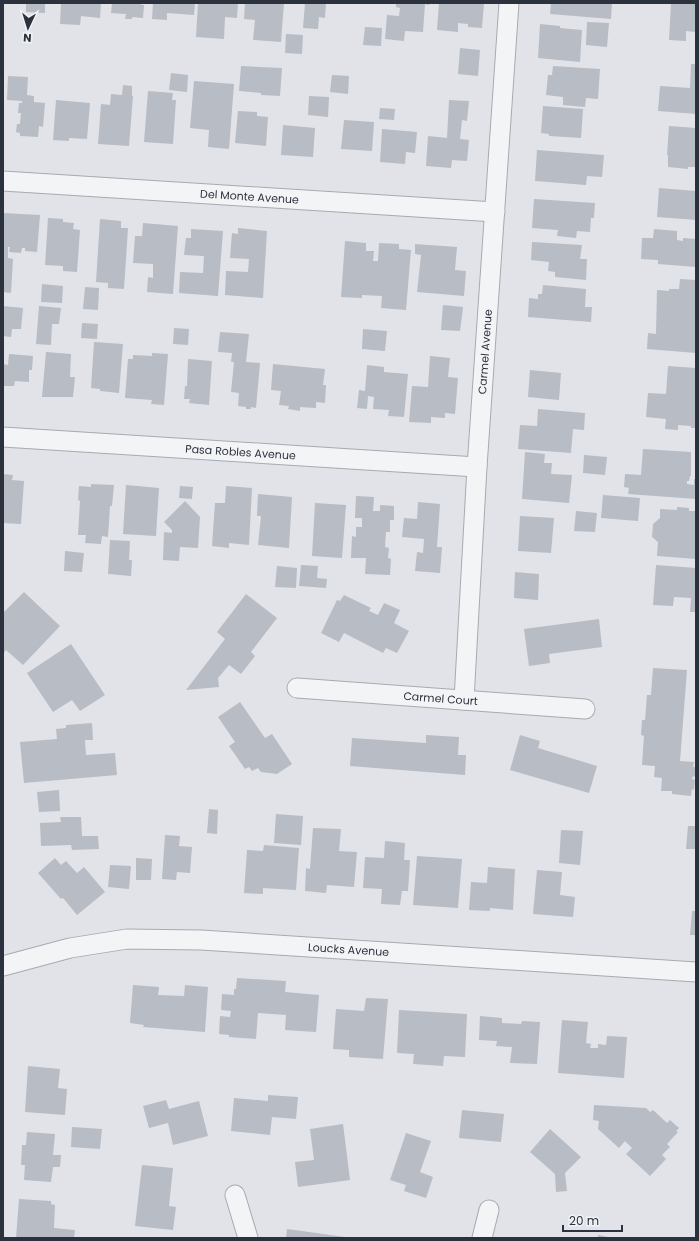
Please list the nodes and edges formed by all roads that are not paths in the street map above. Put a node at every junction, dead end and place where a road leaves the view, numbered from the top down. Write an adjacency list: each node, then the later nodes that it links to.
1 (509, 3): 3 (street, Carmel Avenue)
2 (3, 181): 3 (street, Del Monte Avenue)
3 (496, 212): 5 (street, Carmel Avenue)
4 (3, 437): 5 (street, Pasa Robles Avenue)
5 (477, 467): 7 (street, Carmel Avenue)
6 (297, 688): 7 (street, Carmel Court)
7 (464, 700): 8 (street, Carmel Court)
8 (585, 708)
9 (3, 966): 10 (street, Loucks Avenue)
10 (696, 972)
11 (235, 1195): 13 (street)
12 (489, 1210): 14 (street)
13 (248, 1238)
14 (482, 1238)

